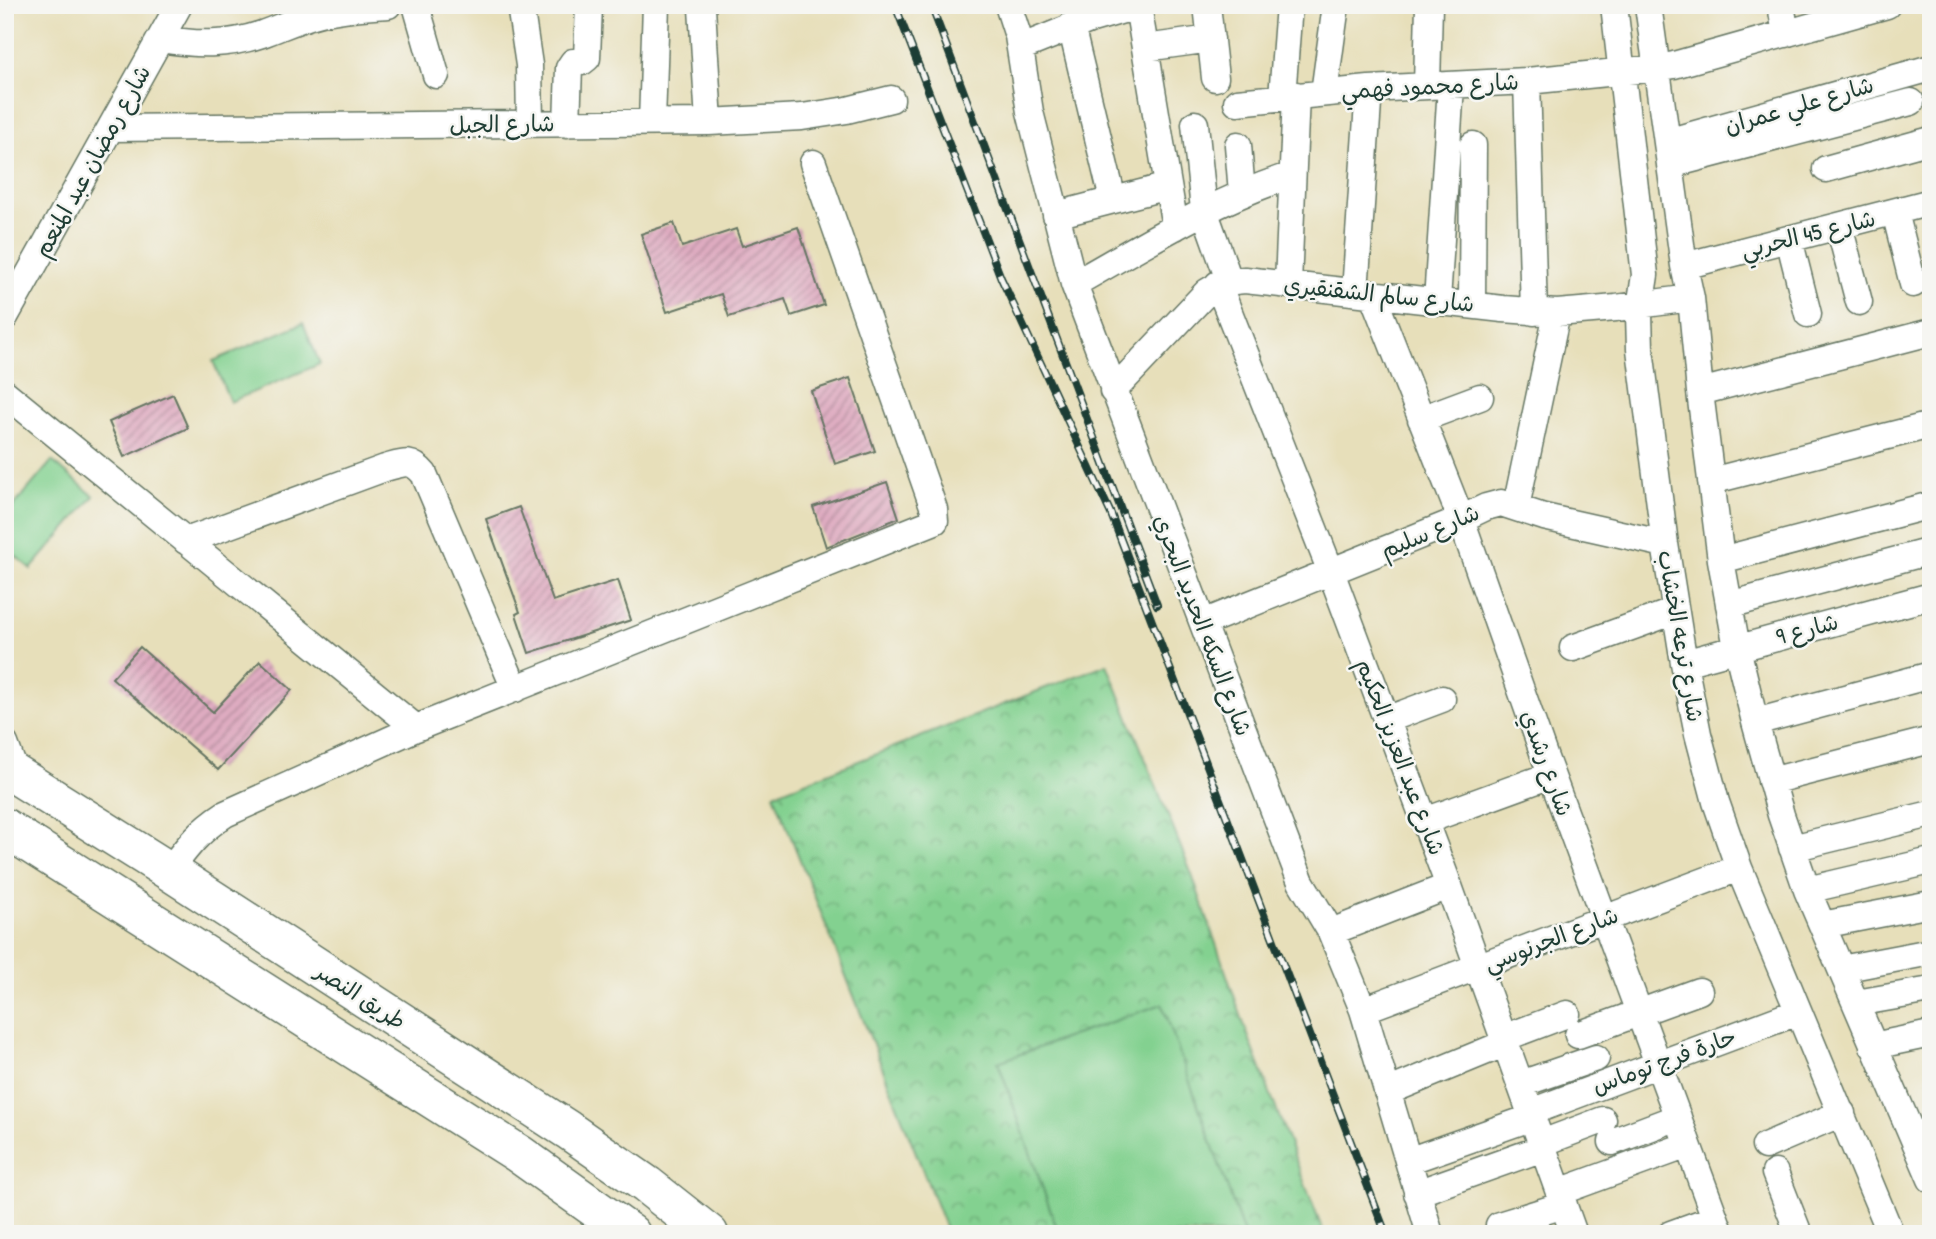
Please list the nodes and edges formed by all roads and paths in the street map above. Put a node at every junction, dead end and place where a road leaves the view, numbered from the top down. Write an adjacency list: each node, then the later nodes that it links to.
1 (179, 5): 21 (street, شارع رمضان عبد المنعم)
2 (388, 5): 18 (street)
3 (416, 5): 28 (street)
4 (520, 5): 41 (street)
5 (589, 5): 42 (street)
6 (656, 5): 39 (street)
7 (1008, 5): 23 (street, شارع السكه الحديد البحري)
8 (1139, 5): 19 (street); 24 (street)
9 (1207, 5): 22 (street)
10 (1289, 5): 35 (street)
11 (1336, 5): 34 (street)
12 (1429, 5): 32 (street)
13 (1614, 5): 27 (street, شارع ترعه الخشاب)
14 (1648, 5): 25 (street)
15 (1781, 5): 20 (street)
16 (1887, 5): 20 (street, شارع محمود فهمي)
17 (702, 8): 40 (street)
18 (326, 9): 21 (street)
19 (1071, 26): 23 (street); 54 (street)
20 (1786, 34): 25 (street, شارع محمود فهمي)
21 (160, 38): 44 (street, شارع رمضان عبد المنعم)
22 (1211, 39): 24 (street); 30 (street)
23 (1020, 48): 58 (street, شارع السكه الحديد البحري)
24 (1145, 48): 52 (street)
25 (1657, 68): 27 (street, شارع محمود فهمي); 48 (street)
26 (1931, 68): 29 (street, شارع علي عمران)
27 (1623, 73): 31 (street, شارع محمود فهمي); 72 (street, شارع ترعه الخشاب)
28 (436, 75)
29 (1905, 75): 38 (street); 48 (street, شارع علي عمران)
30 (1215, 78)
31 (1527, 81): 32 (street, شارع محمود فهمي); 73 (street)
32 (1439, 86): 33 (street, شارع محمود فهمي); 69 (street)
33 (1369, 89): 34 (street, شارع محمود فهمي); 67 (street)
34 (1324, 93): 35 (street, شارع محمود فهمي)
35 (1289, 96): 37 (street, شارع محمود فهمي); 51 (street)
36 (891, 99): 40 (street, شارع الجبل)
37 (1237, 102)
38 (1911, 102): 45 (street); 48 (street)
39 (652, 122): 40 (street, شارع الجبل); 42 (street, شارع الجبل)
40 (709, 122)
41 (530, 124): 42 (street, شارع الجبل); 44 (street, شارع الجبل)
42 (568, 124)
43 (1195, 124): 56 (street, شارع عبد العزيز الحكيم)
44 (111, 128): 75 (street, شارع رمضان عبد المنعم)
45 (1926, 141): 50 (street)
46 (1238, 145): 53 (street)
47 (1473, 145): 71 (street)
48 (1669, 154): 62 (street)
49 (813, 163): 100 (street)
50 (1826, 169)
51 (1292, 175): 53 (street); 65 (street)
52 (1168, 186): 54 (street); 60 (street)
53 (1242, 193): 56 (street)
54 (1113, 200): 58 (street)
55 (1931, 202): 57 (street, شارع 45 الحربي)
56 (1204, 210): 60 (street); 63 (street, شارع عبد العزيز الحكيم)
57 (1895, 212): 59 (street, شارع 45 الحربي); 66 (street)
58 (1056, 215): 64 (street, شارع السكه الحديد البحري)
59 (1839, 226): 61 (street, شارع 45 الحربي); 70 (street)
60 (1175, 227): 64 (street)
61 (1789, 239): 62 (street, شارع 45 الحربي); 74 (street)
62 (1685, 266): 68 (street)
63 (1224, 282): 65 (street, شارع سالم الشقنقيري); 77 (street); 91 (street, شارع عبد العزيز الحكيم)
64 (1074, 284): 77 (street, شارع السكه الحديد البحري)
65 (1288, 284): 67 (street, شارع سالم الشقنقيري)
66 (1913, 284)
67 (1364, 293): 69 (street, شارع سالم الشقنقيري); 81 (street, شارع رشدي)
68 (1690, 298): 72 (street, شارع سالم الشقنقيري); 78 (street)
69 (1437, 301): 71 (street, شارع سالم الشقنقيري)
70 (1859, 302)
71 (1472, 305): 73 (street, شارع سالم الشقنقيري)
72 (1640, 306): 73 (street, شارع سالم الشقنقيري); 88 (street, شارع ترعه الخشاب)
73 (1546, 312): 85 (street)
74 (1808, 314)
75 (5, 317)
76 (1931, 332): 78 (street)
77 (1113, 391): 95 (street, شارع السكه الحديد البحري)
78 (1700, 392): 83 (street)
79 (5, 393): 87 (street)
80 (1480, 397): 81 (street)
81 (1421, 419): 86 (street, شارع رشدي)
82 (1931, 425): 83 (street)
83 (1711, 481): 90 (street)
84 (1931, 505): 90 (street)
85 (1516, 507): 86 (street, شارع سليم); 88 (street, شارع سليم)
86 (1461, 519): 91 (street, شارع سليم); 107 (street, شارع رشدي)
87 (186, 541): 100 (street); 104 (street)
88 (1665, 544): 94 (street, شارع ترعه الخشاب)
89 (1931, 551): 93 (street)
90 (1721, 560): 93 (street)
91 (1331, 572): 95 (street, شارع سليم); 102 (street, شارع عبد العزيز الحكيم)
92 (1931, 596): 97 (street, شارع 9)
93 (1729, 605): 97 (street)
94 (1675, 611): 96 (street); 98 (street, شارع ترعه الخشاب)
95 (1203, 623): 124 (street, شارع السكه الحديد البحري)
96 (1573, 648)
97 (1737, 648): 98 (street, شارع 9); 103 (street)
98 (1684, 663): 115 (street, شارع ترعه الخشاب)
99 (1931, 674): 103 (street)
100 (515, 689): 104 (street)
101 (1443, 699): 102 (street)
102 (1387, 720): 110 (street, شارع عبد العزيز الحكيم)
103 (1755, 722): 108 (street)
104 (416, 729): 117 (street)
105 (1931, 740): 108 (street)
106 (9, 762): 112 (highway, طريق النصر)
107 (1551, 775): 110 (street); 121 (street, شارع رشدي)
108 (1771, 781): 113 (street)
109 (1931, 814): 113 (street)
110 (1425, 821): 118 (street, شارع عبد العزيز الحكيم)
111 (5, 828): 116 (highway)
112 (103, 828): 116 (highway); 117 (highway, طريق النصر)
113 (1792, 848): 119 (street)
114 (1931, 861): 119 (street)
115 (1739, 868): 121 (street, شارع الجرنوسي); 132 (street, شارع ترعه الخشاب)
116 (72, 871): 122 (highway)
117 (169, 871): 122 (highway); 155 (highway, طريق النصر)
118 (1449, 886): 124 (street); 126 (street, شارع عبد العزيز الحكيم)
119 (1807, 890): 123 (street)
120 (1931, 904): 123 (street)
121 (1604, 918): 126 (street, شارع الجرنوسي); 133 (street, شارع رشدي)
122 (155, 923): 154 (highway)
123 (1822, 925): 127 (street)
124 (1331, 932): 131 (street, شارع السكه الحديد البحري)
125 (1931, 951): 127 (street)
126 (1478, 966): 131 (street, شارع الجرنوسي); 135 (street, شارع عبد العزيز الحكيم)
127 (1841, 969): 130 (street)
128 (1931, 990): 130 (street)
129 (1699, 991): 133 (street)
130 (1856, 1003): 136 (street)
131 (1363, 1010): 140 (street, شارع السكه الحديد البحري)
132 (1798, 1012): 138 (street, حارة فرج توماس); 141 (street, شارع ترعه الخشاب)
133 (1639, 1013): 135 (street); 138 (street, شارع رشدي)
134 (1931, 1034): 136 (street)
135 (1505, 1040): 139 (street, شارع عبد العزيز الحكيم); 140 (street)
136 (1873, 1046): 149 (street)
137 (1596, 1058): 139 (street)
138 (1658, 1063): 142 (street, حارة فرج توماس); 143 (street, شارع رشدي)
139 (1521, 1084): 142 (street, شارع عبد العزيز الحكيم)
140 (1387, 1092): 147 (street, شارع السكه الحديد البحري)
141 (1842, 1113): 146 (street); 160 (street, شارع ترعه الخشاب)
142 (1532, 1114): 144 (street, شارع عبد العزيز الحكيم); 147 (street, حارة فرج توماس)
143 (1678, 1117): 144 (street); 145 (street, شارع رشدي)
144 (1543, 1145): 150 (street); 151 (street, شارع عبد العزيز الحكيم)
145 (1688, 1145): 151 (street); 153 (street, شارع رشدي)
146 (1765, 1146)
147 (1408, 1161): 150 (street, شارع السكه الحديد البحري)
148 (1775, 1173): 159 (street)
149 (1931, 1179)
150 (1417, 1192): 156 (street, شارع السكه الحديد البحري)
151 (1562, 1198): 152 (street); 157 (street, شارع عبد العزيز الحكيم)
152 (1499, 1225)
153 (1718, 1226): 158 (street)
154 (631, 1234)
155 (709, 1234)
156 (1430, 1234)
157 (1574, 1234)
158 (1671, 1234)
159 (1799, 1234)
160 (1891, 1234)

